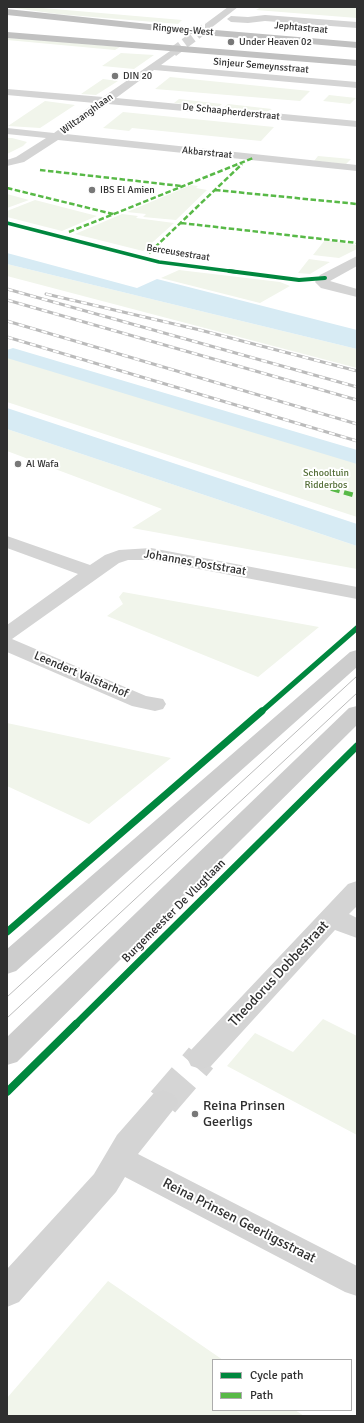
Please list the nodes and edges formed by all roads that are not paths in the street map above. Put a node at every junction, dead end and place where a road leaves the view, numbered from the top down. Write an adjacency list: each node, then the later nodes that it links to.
1 (234, 7): 9 (street)
2 (7, 12): 6 (highway)
3 (231, 19): 4 (street, Jephtastraat)
4 (248, 20): 7 (street, Jephtastraat); 12 (street, Jephtastraat)
5 (7, 21): 10 (highway, Ringweg-West)
6 (114, 23): 11 (highway); 15 (highway)
7 (357, 25)
8 (7, 26): 10 (highway, Ringweg-West)
9 (208, 26)
10 (57, 28): 11 (highway); 14 (highway); 16 (highway, Ringweg-West); 18 (highway, Ringweg-West)
11 (168, 29): 15 (highway)
12 (357, 33)
13 (7, 35): 14 (highway)
14 (136, 44): 19 (highway)
15 (357, 44)
16 (357, 50)
17 (173, 52): 21 (street, Wiltzanghlaan)
18 (357, 56)
19 (357, 63)
20 (254, 66): 22 (street, Sinjeur Semeynsstraat)
21 (153, 67): 22 (street, Sinjeur Semeynsstraat); 27 (street, Wiltzanghlaan)
22 (178, 69): 24 (street, Sinjeur Semeynsstraat)
23 (323, 72): 24 (street, Sinjeur Semeynsstraat)
24 (330, 82): 25 (street, Sinjeur Semeynsstraat)
25 (357, 85)
26 (7, 92): 27 (street, De Schaapherderstraat)
27 (106, 100): 28 (street, De Schaapherderstraat); 30 (street, Wiltzanghlaan)
28 (357, 124)
29 (7, 131): 30 (street, Akbarstraat)
30 (56, 136): 31 (street, Wiltzanghlaan); 34 (street, Akbarstraat)
31 (20, 160): 32 (street, Wiltzanghlaan); 33 (street, Wiltzanghlaan)
32 (7, 163)
33 (7, 168)
34 (357, 168)
35 (357, 260): 36 (street)
36 (357, 293)
37 (7, 542): 38 (street)
38 (93, 573): 39 (street, Johannes Poststraat); 40 (street, Johannes Poststraat)
39 (357, 593)
40 (7, 634)
41 (7, 644): 43 (street, Leendert Valstarhof)
42 (357, 656): 48 (main road)
43 (155, 704)
44 (357, 713): 49 (main road, Burgemeester De Vlugtlaan)
45 (357, 890): 46 (street, Theodorus Dobbestraat)
46 (332, 917): 47 (street); 50 (street, Theodorus Dobbestraat)
47 (357, 929)
48 (7, 964)
49 (7, 1054)
50 (201, 1058)
51 (163, 1102): 52 (street)
52 (121, 1160): 53 (street, Reina Prinsen Geerligsstraat); 54 (street)
53 (357, 1282)
54 (7, 1292)

